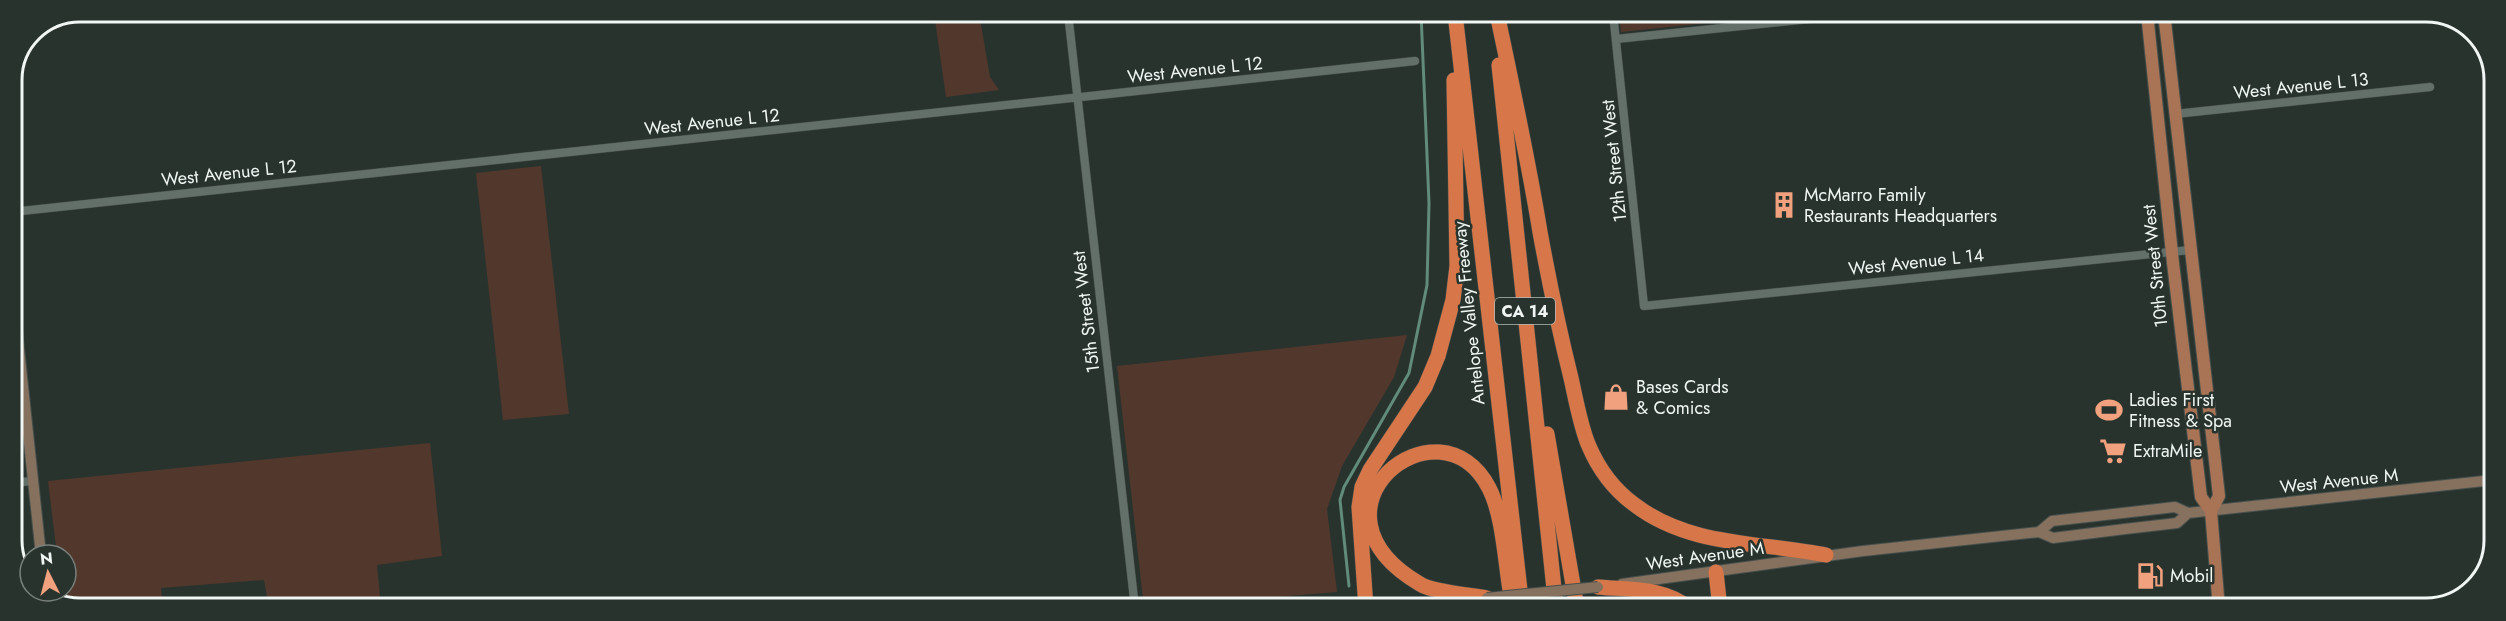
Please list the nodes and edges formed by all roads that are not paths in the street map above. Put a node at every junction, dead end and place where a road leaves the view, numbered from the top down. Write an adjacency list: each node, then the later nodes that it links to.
1 (1069, 22): 13 (street, 15th Street West)
2 (1456, 22): 10 (highway, Antelope Valley Freeway / CA 14)
3 (1496, 22): 19 (highway, CA 14)
4 (1497, 22): 28 (highway)
5 (1614, 22): 9 (street, 12th Street West)
6 (1779, 22): 9 (street)
7 (2148, 22): 17 (main road, 10th Street West)
8 (2165, 22): 14 (main road, 10th Street West)
9 (1616, 39): 18 (street, 12th Street West)
10 (1459, 51): 32 (highway); 35 (highway, Antelope Valley Freeway / CA 14)
11 (1414, 61): 13 (street, West Avenue L 12)
12 (2430, 87): 14 (street, West Avenue L 13)
13 (1077, 99): 15 (street, West Avenue L 12); 31 (street, 15th Street West)
14 (2175, 114): 16 (main road, 10th Street West)
15 (22, 211)
16 (2190, 250): 17 (street, West Avenue L 14); 24 (main road, 10th Street West)
17 (2172, 252): 18 (street, West Avenue L 14); 24 (main road, 10th Street West)
18 (1644, 306)
19 (1525, 311): 36 (highway, CA 14); 37 (highway)
20 (23, 389): 21 (main road)
21 (32, 481): 23 (street); 27 (main road)
22 (2484, 481): 24 (main road, West Avenue M)
23 (23, 482)
24 (2211, 511): 25 (main road, West Avenue M); 40 (main road, 10th Street West)
25 (2188, 513): 26 (main road, West Avenue M); 26 (main road, West Avenue M)
26 (2038, 532): 28 (main road, West Avenue M)
27 (40, 543)
28 (1826, 555): 29 (main road, West Avenue M)
29 (1716, 572): 30 (main road, West Avenue M); 39 (highway)
30 (1598, 586): 33 (main road, West Avenue M, bridge); 38 (highway)
31 (1134, 598)
32 (1365, 598)
33 (1487, 598): 34 (highway)
34 (1512, 598)
35 (1521, 598)
36 (1555, 598)
37 (1575, 598)
38 (1674, 598)
39 (1719, 598)
40 (2218, 598)

